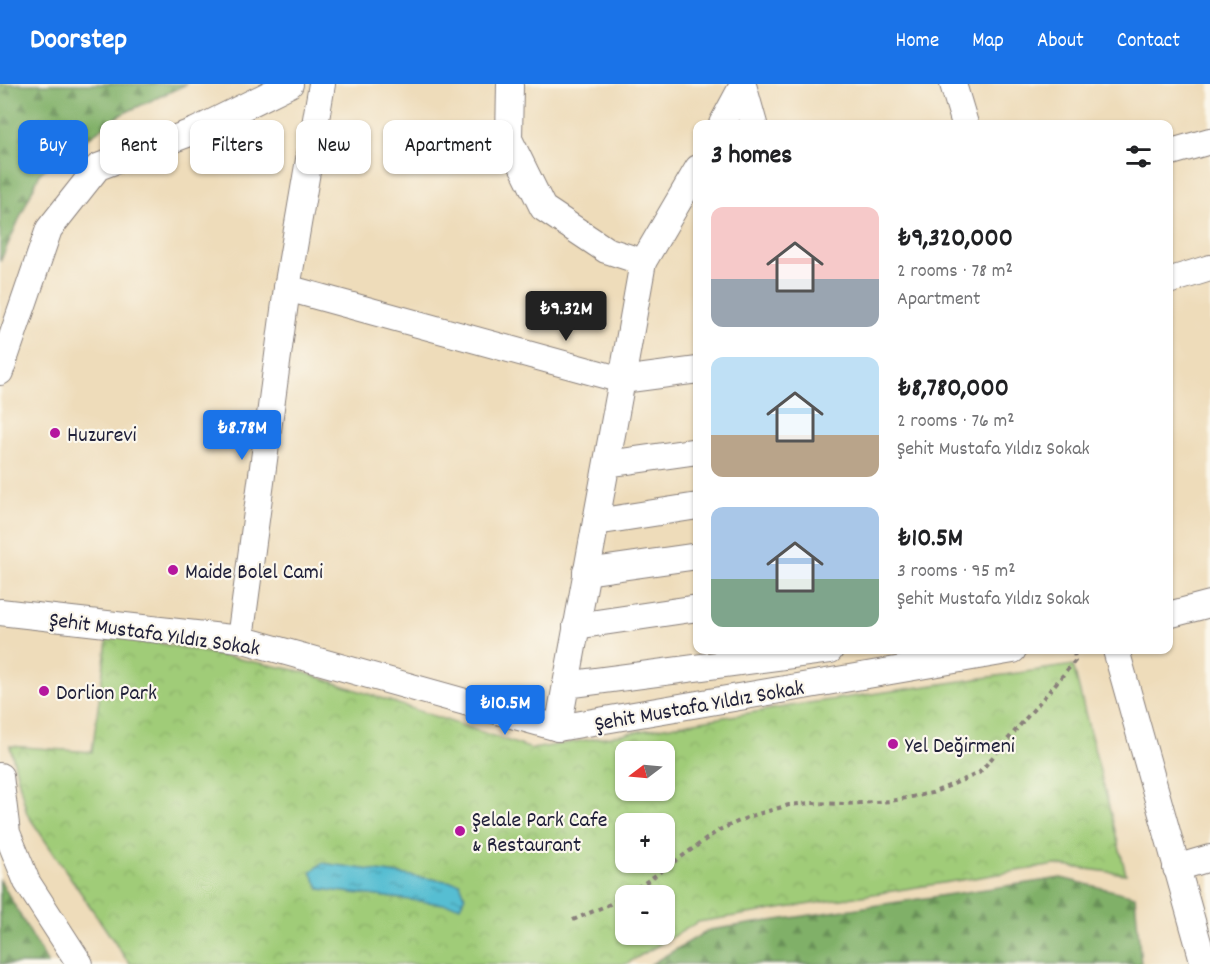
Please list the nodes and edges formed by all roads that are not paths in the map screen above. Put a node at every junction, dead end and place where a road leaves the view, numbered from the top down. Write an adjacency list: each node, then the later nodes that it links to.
1 (290, 84): 17 (street)
2 (322, 84): 15 (street)
3 (510, 84): 12 (street)
4 (744, 84): 6 (street); 7 (street)
5 (953, 84): 8 (street)
6 (724, 120)
7 (753, 120)
8 (964, 120)
9 (1210, 141): 10 (street)
10 (1173, 152)
11 (693, 176): 12 (street)
12 (643, 261): 18 (street)
13 (1210, 268): 14 (street)
14 (1173, 279)
15 (287, 288): 18 (street); 30 (street)
16 (693, 371): 18 (street)
17 (0, 372)
18 (622, 380): 20 (street)
19 (693, 451): 20 (street)
20 (607, 464): 22 (street)
21 (693, 507): 22 (street)
22 (596, 522): 24 (street)
23 (693, 557): 24 (street)
24 (586, 572): 29 (street)
25 (1210, 604): 28 (street)
26 (693, 609): 29 (street)
27 (0, 612): 30 (street, Şehit Mustafa Yıldız Sokak)
28 (1173, 614)
29 (576, 626): 34 (street)
30 (240, 639): 35 (street, Şehit Mustafa Yıldız Sokak)
31 (800, 654): 34 (street)
32 (990, 654): 35 (street, Şehit Mustafa Yıldız Sokak)
33 (1117, 654): 38 (street)
34 (566, 685): 35 (street)
35 (558, 728)
36 (0, 776): 39 (street)
37 (1210, 858): 38 (street)
38 (1176, 868): 40 (street)
39 (80, 964)
40 (1204, 964)

